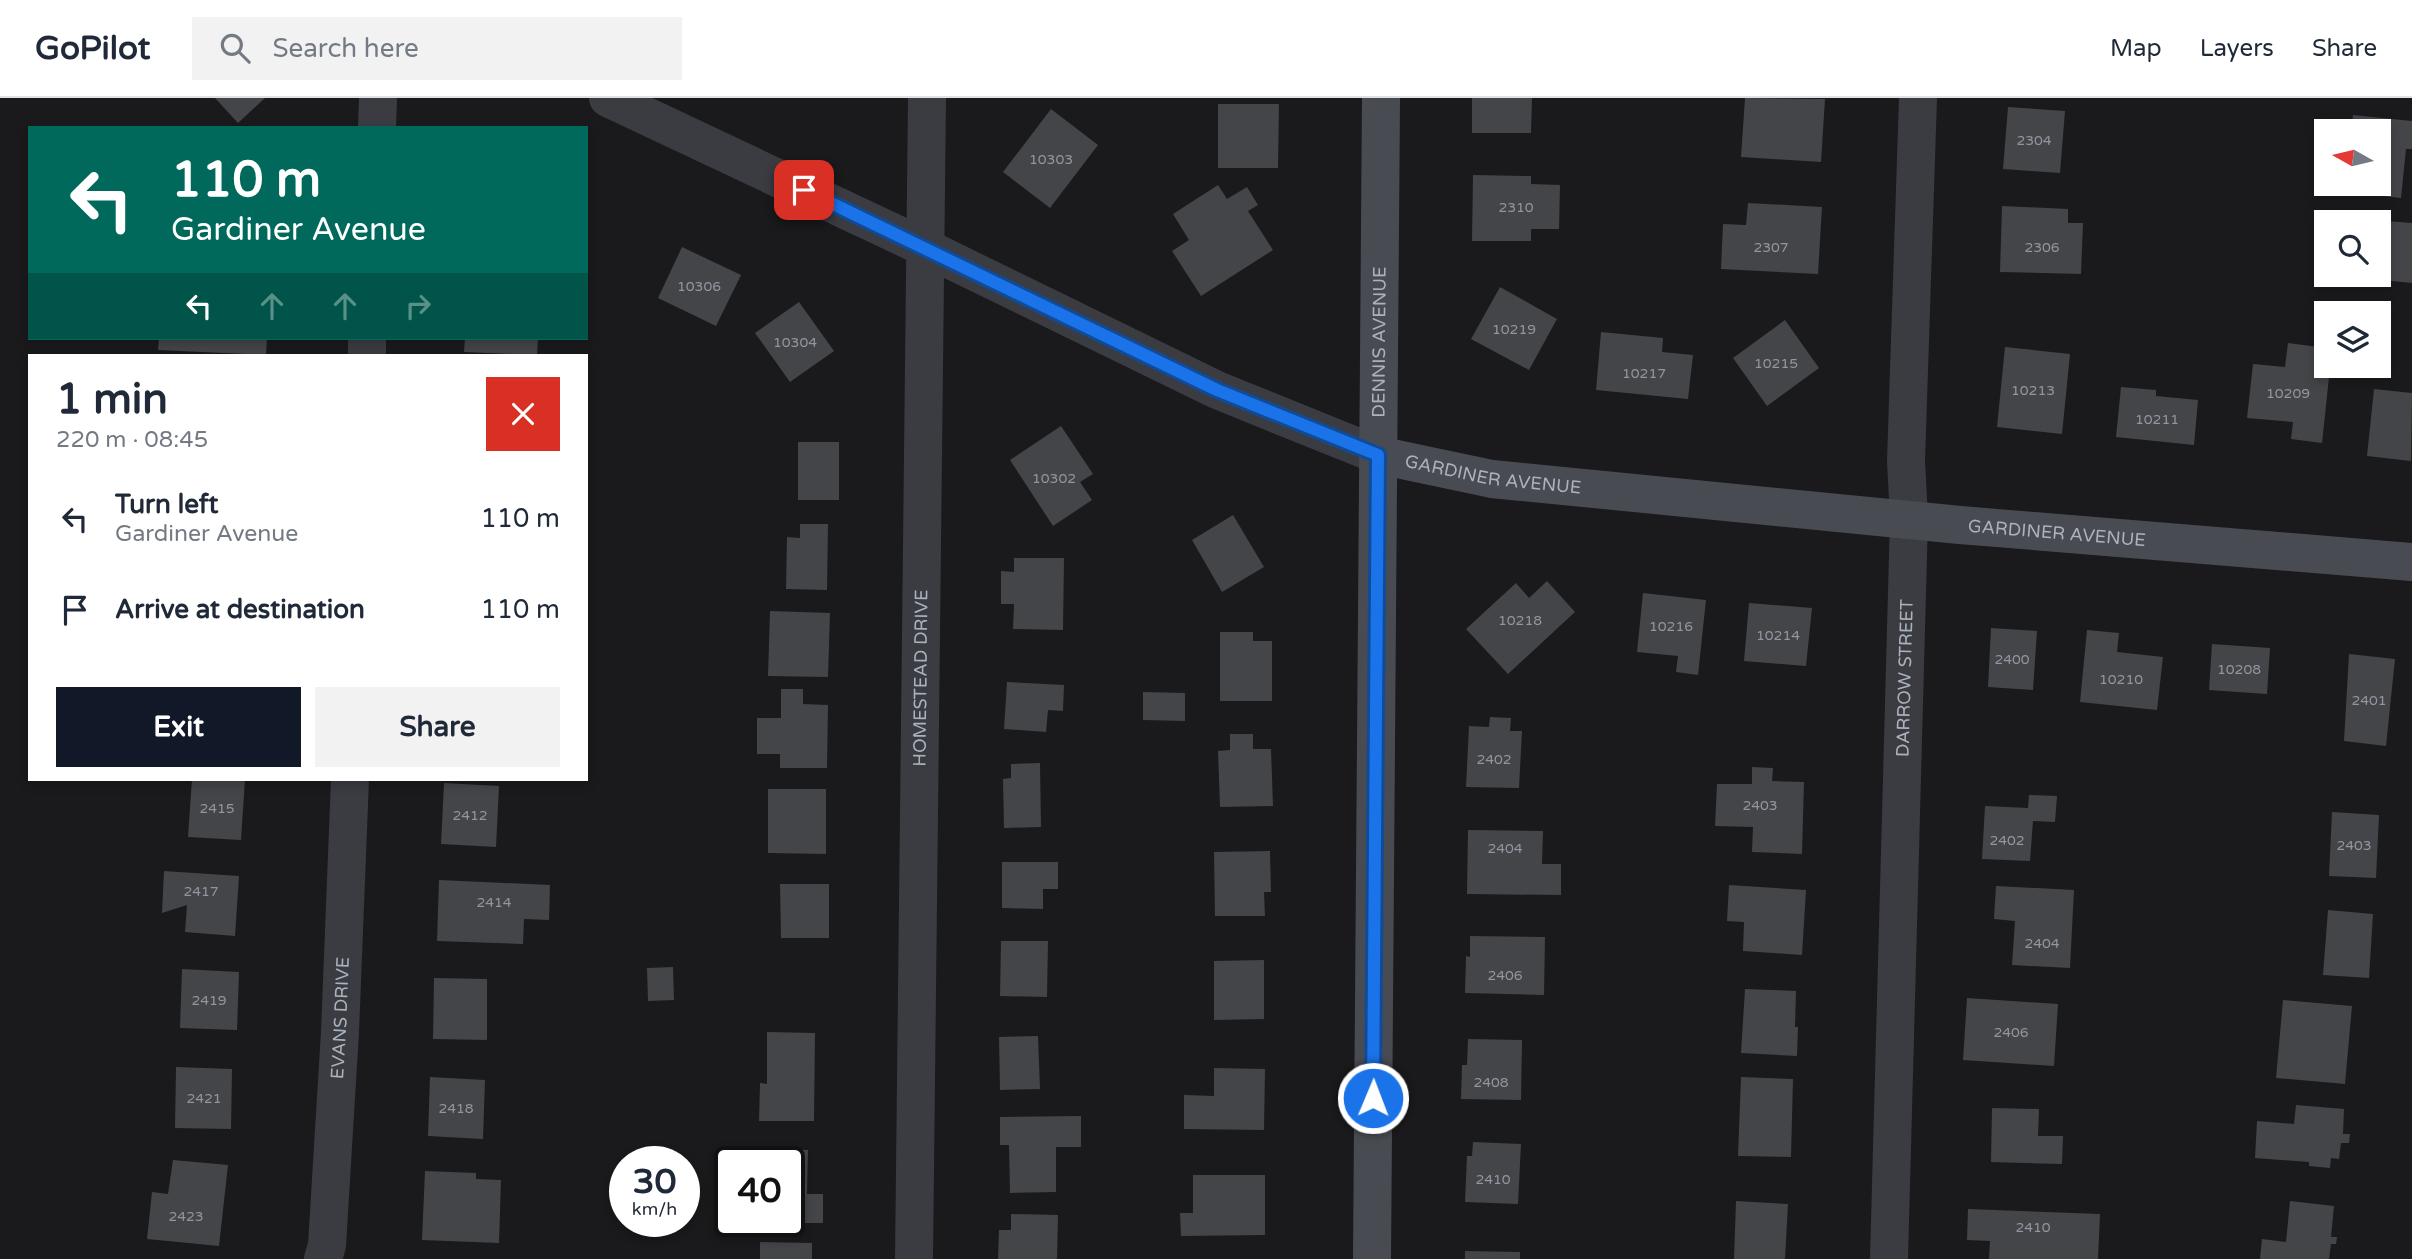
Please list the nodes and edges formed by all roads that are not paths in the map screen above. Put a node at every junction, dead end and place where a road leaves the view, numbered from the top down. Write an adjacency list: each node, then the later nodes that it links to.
1 (378, 98): 6 (street)
2 (608, 98): 7 (street, GARDINER AVENUE)
3 (927, 98): 7 (street, HOMESTEAD DRIVE)
4 (1381, 98): 8 (street, DENNIS AVENUE)
5 (1918, 98): 9 (street, DARROW STREET)
6 (377, 126)
7 (926, 248): 8 (street, GARDINER AVENUE); 13 (street, HOMESTEAD DRIVE)
8 (1378, 455): 9 (street, GARDINER AVENUE); 14 (street, DENNIS AVENUE)
9 (1909, 518): 10 (street, GARDINER AVENUE); 15 (street, DARROW STREET)
10 (2412, 562)
11 (350, 781): 12 (street, EVANS DRIVE)
12 (323, 1259)
13 (914, 1259)
14 (1372, 1259)
15 (1889, 1259)

